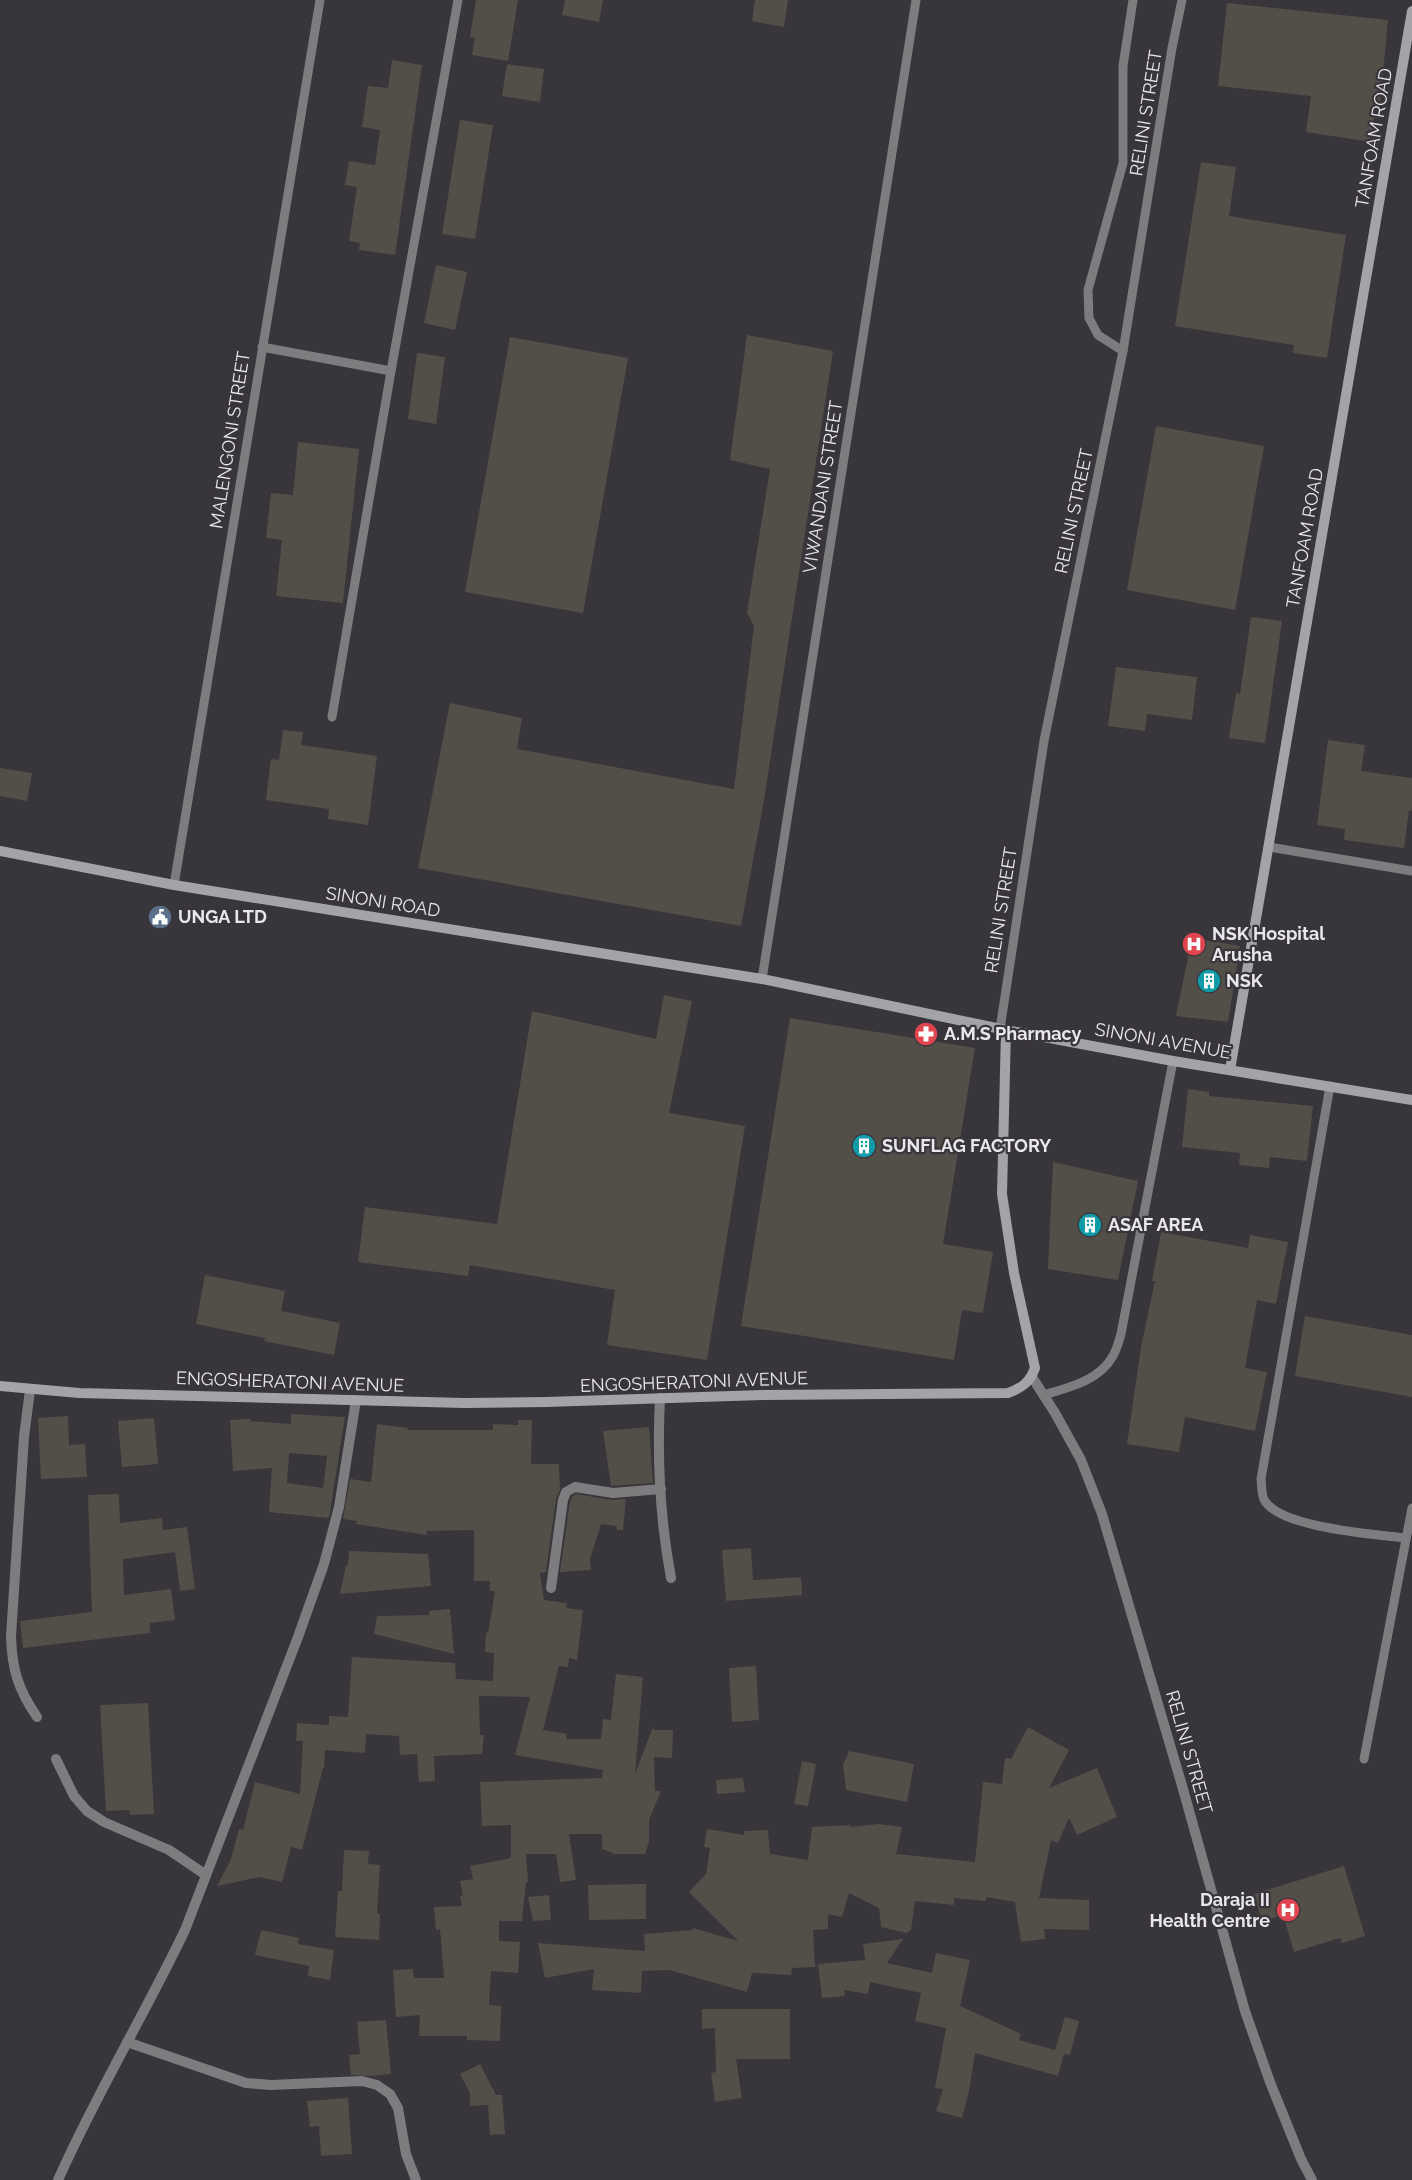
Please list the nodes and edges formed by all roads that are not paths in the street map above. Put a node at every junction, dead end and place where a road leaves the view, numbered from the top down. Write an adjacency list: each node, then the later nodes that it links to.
1 (320, 0): 7 (lane, MALENGONI STREET)
2 (458, 0): 9 (lane)
3 (916, 0): 15 (lane, VIWANDANI STREET)
4 (1133, 0): 8 (lane)
5 (1182, 0): 8 (lane, RELINI STREET)
6 (1412, 11): 11 (street, TANFOAM ROAD)
7 (262, 347): 9 (lane); 14 (lane, MALENGONI STREET)
8 (1123, 351): 16 (lane, RELINI STREET)
9 (391, 371): 10 (lane)
10 (332, 717)
11 (1269, 848): 13 (lane); 18 (street, TANFOAM ROAD)
12 (0, 851): 14 (street, SINONI ROAD)
13 (1412, 871)
14 (174, 885): 15 (street, SINONI ROAD)
15 (762, 979): 16 (street, SINONI AVENUE)
16 (1003, 1029): 17 (street, SINONI AVENUE); 21 (street)
17 (1173, 1061): 18 (street, SINONI AVENUE); 24 (lane)
18 (1230, 1070): 19 (street, SINONI AVENUE)
19 (1330, 1086): 20 (street, SINONI AVENUE); 29 (lane)
20 (1412, 1100)
21 (1032, 1377): 24 (street, RELINI STREET); 25 (street, ENGOSHERATONI AVENUE)
22 (0, 1386): 23 (street, ENGOSHERATONI AVENUE)
23 (30, 1390): 26 (street, ENGOSHERATONI AVENUE); 32 (street)
24 (1043, 1394): 39 (street, RELINI STREET)
25 (660, 1398): 26 (street, ENGOSHERATONI AVENUE); 27 (street)
26 (356, 1400): 35 (street)
27 (661, 1488): 30 (street); 31 (street)
28 (1412, 1508): 29 (lane)
29 (1406, 1538): 34 (lane)
30 (671, 1578)
31 (551, 1588)
32 (37, 1717)
33 (56, 1759): 35 (street)
34 (1364, 1759)
35 (206, 1875): 36 (street)
36 (127, 2042): 37 (street); 38 (street)
37 (58, 2180)
38 (416, 2180)
39 (1312, 2180)

